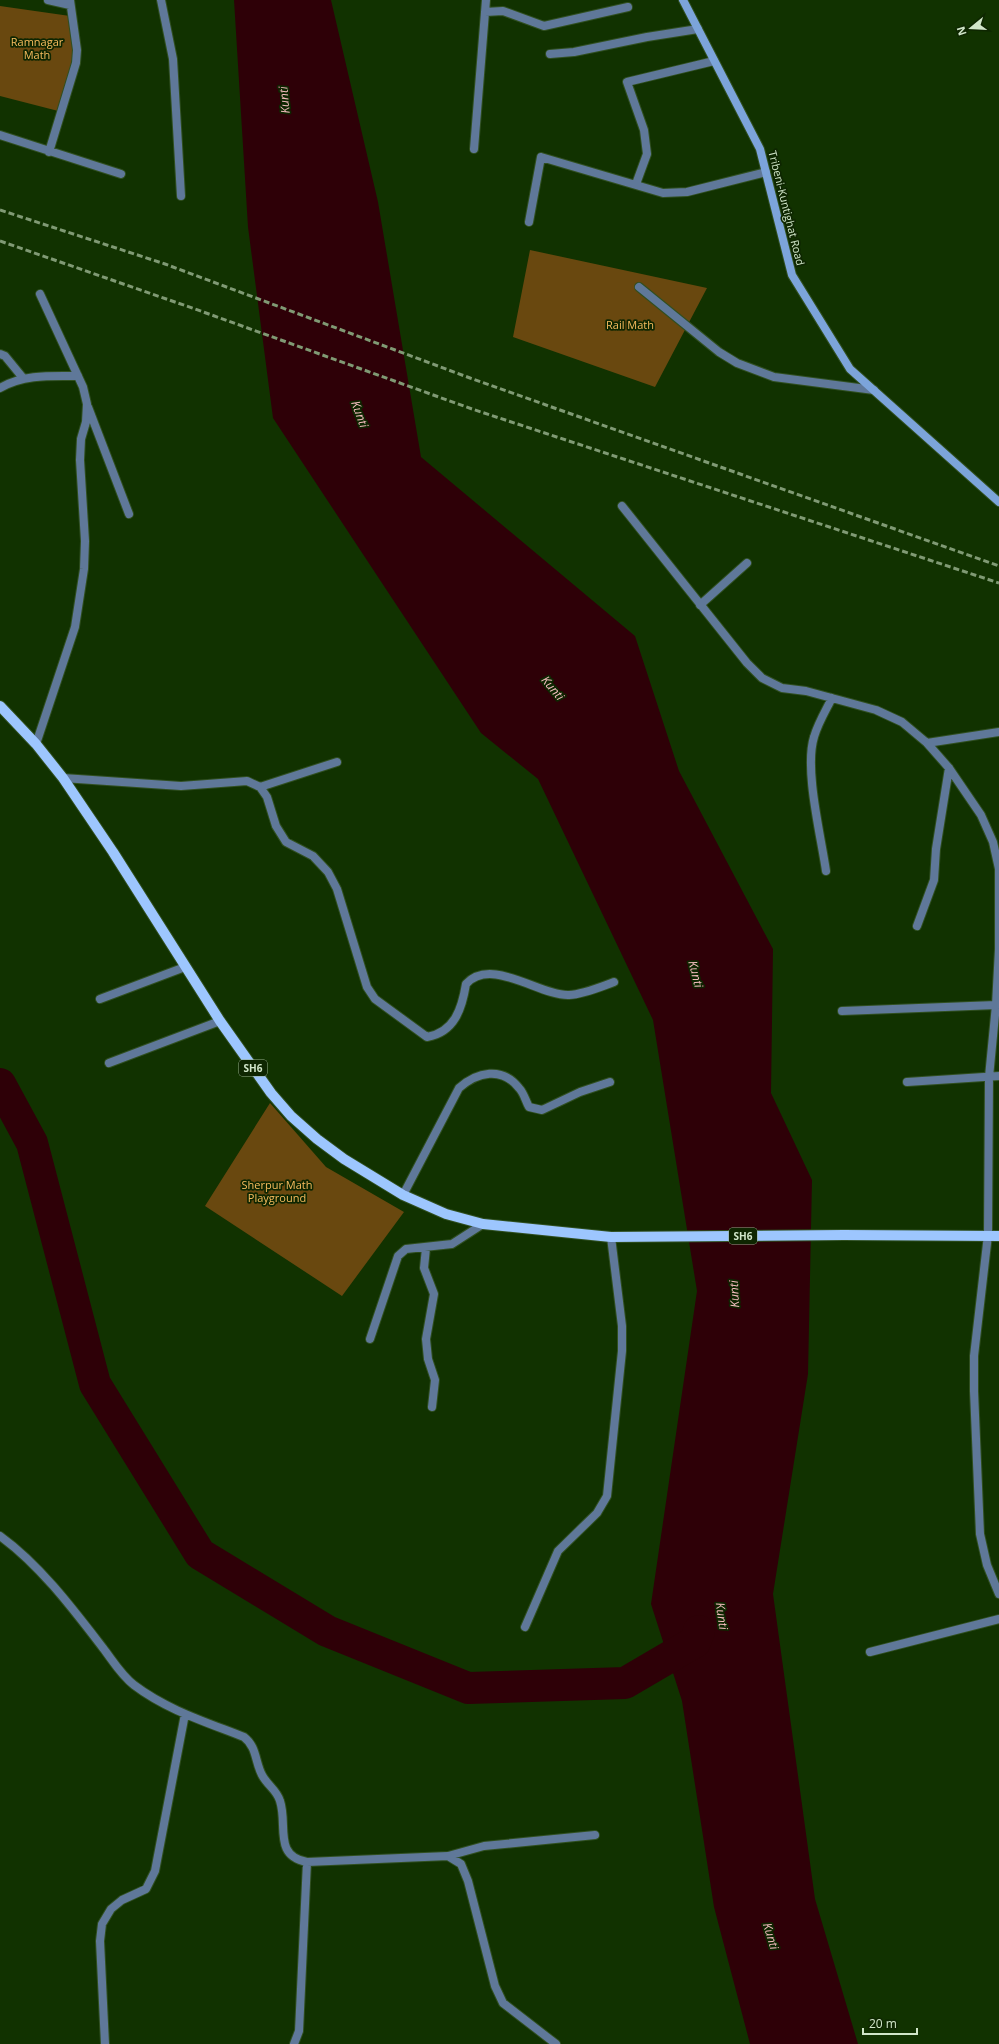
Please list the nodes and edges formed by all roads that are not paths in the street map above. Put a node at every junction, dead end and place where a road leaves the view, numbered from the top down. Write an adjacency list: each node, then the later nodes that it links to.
1 (48, 0): 5 (street)
2 (161, 0): 17 (street)
3 (486, 0): 7 (street)
4 (683, 0): 8 (main road, Tribeni-Kuntighat Road)
5 (70, 3): 13 (street)
6 (628, 7): 7 (street)
7 (485, 12): 12 (street)
8 (698, 29): 9 (street); 10 (main road, Tribeni-Kuntighat Road)
9 (550, 54)
10 (714, 61): 14 (main road, Tribeni-Kuntighat Road); 16 (street)
11 (0, 135): 13 (street)
12 (474, 150)
13 (49, 152): 15 (street)
14 (766, 172): 16 (street); 25 (main road, Tribeni-Kuntighat Road)
15 (121, 174)
16 (636, 184): 18 (street)
17 (181, 196)
18 (529, 222)
19 (639, 287): 25 (street)
20 (40, 294): 22 (street)
21 (0, 354): 23 (street)
22 (78, 376): 23 (street); 26 (street)
23 (23, 378): 24 (street)
24 (0, 388)
25 (874, 390): 27 (main road, Tribeni-Kuntighat Road)
26 (87, 404): 29 (street); 36 (street)
27 (999, 502)
28 (622, 506): 31 (street)
29 (129, 514)
30 (747, 563): 31 (street)
31 (700, 605): 32 (street)
32 (832, 698): 35 (street); 41 (street)
33 (0, 706): 36 (main road, SH6)
34 (999, 732): 35 (street)
35 (927, 743): 38 (street)
36 (36, 744): 39 (main road, SH6)
37 (337, 762): 40 (street)
38 (948, 768): 42 (street); 43 (street)
39 (63, 778): 40 (street); 44 (main road, SH6)
40 (260, 786): 45 (street)
41 (826, 871)
42 (917, 926)
43 (999, 948): 47 (street)
44 (185, 967): 46 (street); 49 (main road, SH6)
45 (614, 982)
46 (100, 999)
47 (996, 1005): 48 (street); 52 (street)
48 (842, 1011)
49 (220, 1021): 50 (street); 55 (main road, SH6)
50 (109, 1063)
51 (999, 1076): 52 (street)
52 (989, 1077): 54 (street); 57 (street)
53 (610, 1082): 55 (street)
54 (907, 1082)
55 (403, 1195): 56 (main road, SH6)
56 (483, 1224): 59 (main road, SH6); 60 (street)
57 (988, 1235): 58 (main road, SH6); 59 (main road, SH6); 64 (street)
58 (999, 1236)
59 (611, 1237): 66 (street)
60 (426, 1248): 61 (street); 62 (street)
61 (370, 1339)
62 (432, 1407)
63 (0, 1536): 68 (street)
64 (999, 1594)
65 (999, 1619): 67 (street)
66 (525, 1626)
67 (870, 1652)
68 (185, 1714): 71 (street); 72 (street)
69 (595, 1835): 70 (street)
70 (448, 1856): 71 (street); 74 (street)
71 (307, 1862): 73 (street)
72 (105, 2044)
73 (294, 2044)
74 (556, 2044)

